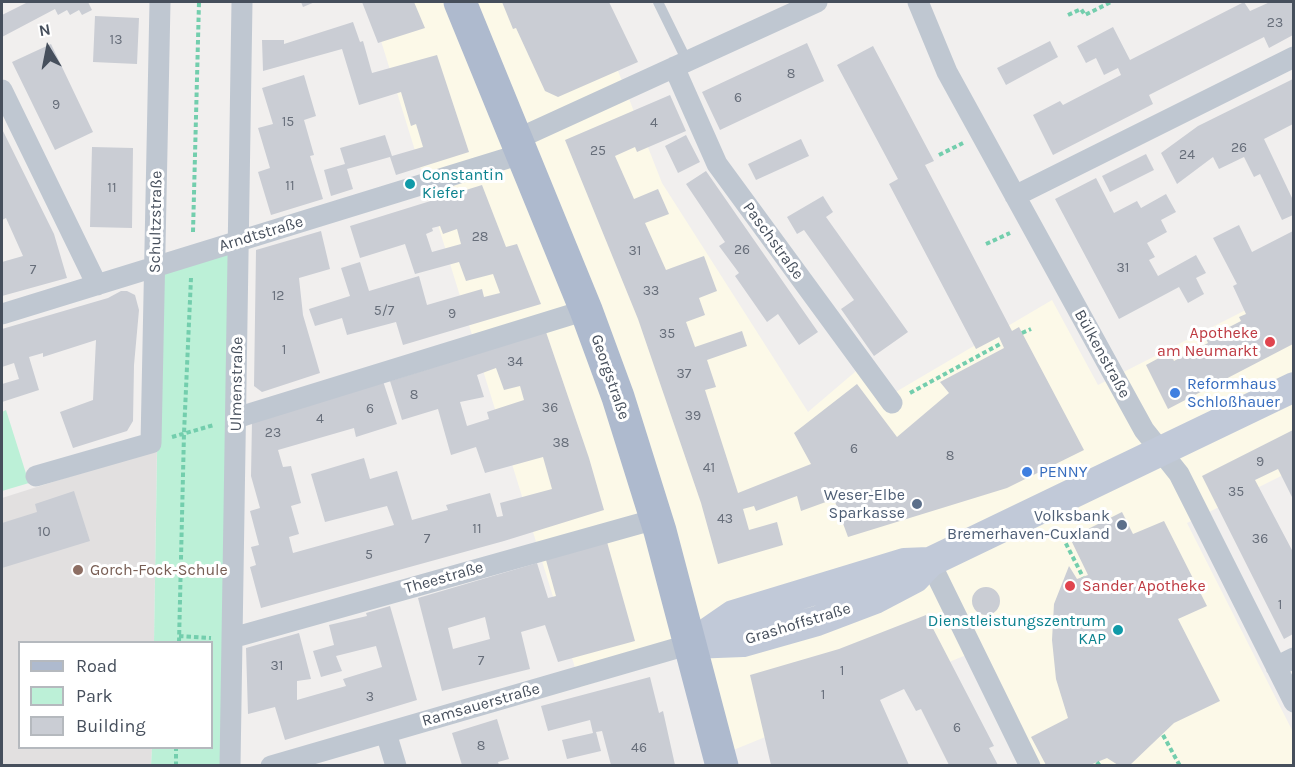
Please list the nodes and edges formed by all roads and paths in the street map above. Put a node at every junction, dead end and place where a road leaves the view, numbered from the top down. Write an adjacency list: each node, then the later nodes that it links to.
1 (160, 2): 17 (street, Schultzstraße)
2 (199, 2): 16 (path)
3 (242, 2): 15 (street, Ulmenstraße)
4 (460, 2): 13 (main road, Georgstraße)
5 (658, 2): 11 (lane, Paschstraße)
6 (817, 2): 11 (street, Arndtstraße)
7 (918, 2): 14 (street, Bülkenstraße)
8 (1111, 2): 9 (path)
9 (1068, 15)
10 (1293, 57): 14 (street)
11 (680, 64): 13 (street, Arndtstraße); 25 (street, Paschstraße)
12 (2, 90): 18 (street)
13 (518, 147): 15 (street, Arndtstraße); 19 (main road, Georgstraße)
14 (1015, 196): 29 (street, Bülkenstraße)
15 (239, 241): 16 (street, Arndtstraße); 26 (street, Ulmenstraße)
16 (192, 256): 17 (street, Arndtstraße); 27 (path)
17 (156, 267): 18 (street, Arndtstraße); 28 (street, Schultzstraße)
18 (97, 285): 20 (street, Arndtstraße)
19 (586, 310): 26 (street); 32 (main road, Georgstraße)
20 (2, 314)
21 (1031, 329): 22 (path)
22 (1022, 333)
23 (1002, 343): 25 (path)
24 (1293, 387): 29 (street, Grashoffstraße)
25 (892, 403)
26 (236, 418): 27 (path); 36 (street, Ulmenstraße)
27 (184, 434): 28 (path); 35 (path)
28 (151, 443): 30 (street)
29 (1160, 450): 31 (street, Grashoffstraße); 39 (street, Bülkenstraße)
30 (36, 476)
31 (1046, 505): 33 (street, Grashoffstraße); 34 (path)
32 (656, 519): 36 (street, Theestraße); 38 (main road, Georgstraße)
33 (930, 562): 38 (street, Grashoffstraße); 49 (street)
34 (1083, 577)
35 (179, 636): 36 (path); 37 (path)
36 (232, 638): 45 (street, Ulmenstraße)
37 (179, 641)
38 (691, 644): 41 (street, Ramsauerstraße); 48 (main road, Georgstraße)
39 (1285, 663): 40 (street, Bülkenstraße)
40 (1293, 702)
41 (386, 733): 46 (street, Ramsauerstraße); 47 (street)
42 (1163, 735): 50 (path)
43 (176, 749): 44 (path)
44 (176, 765)
45 (230, 765)
46 (270, 765)
47 (396, 765)
48 (722, 765)
49 (1030, 765)
50 (1180, 765)

